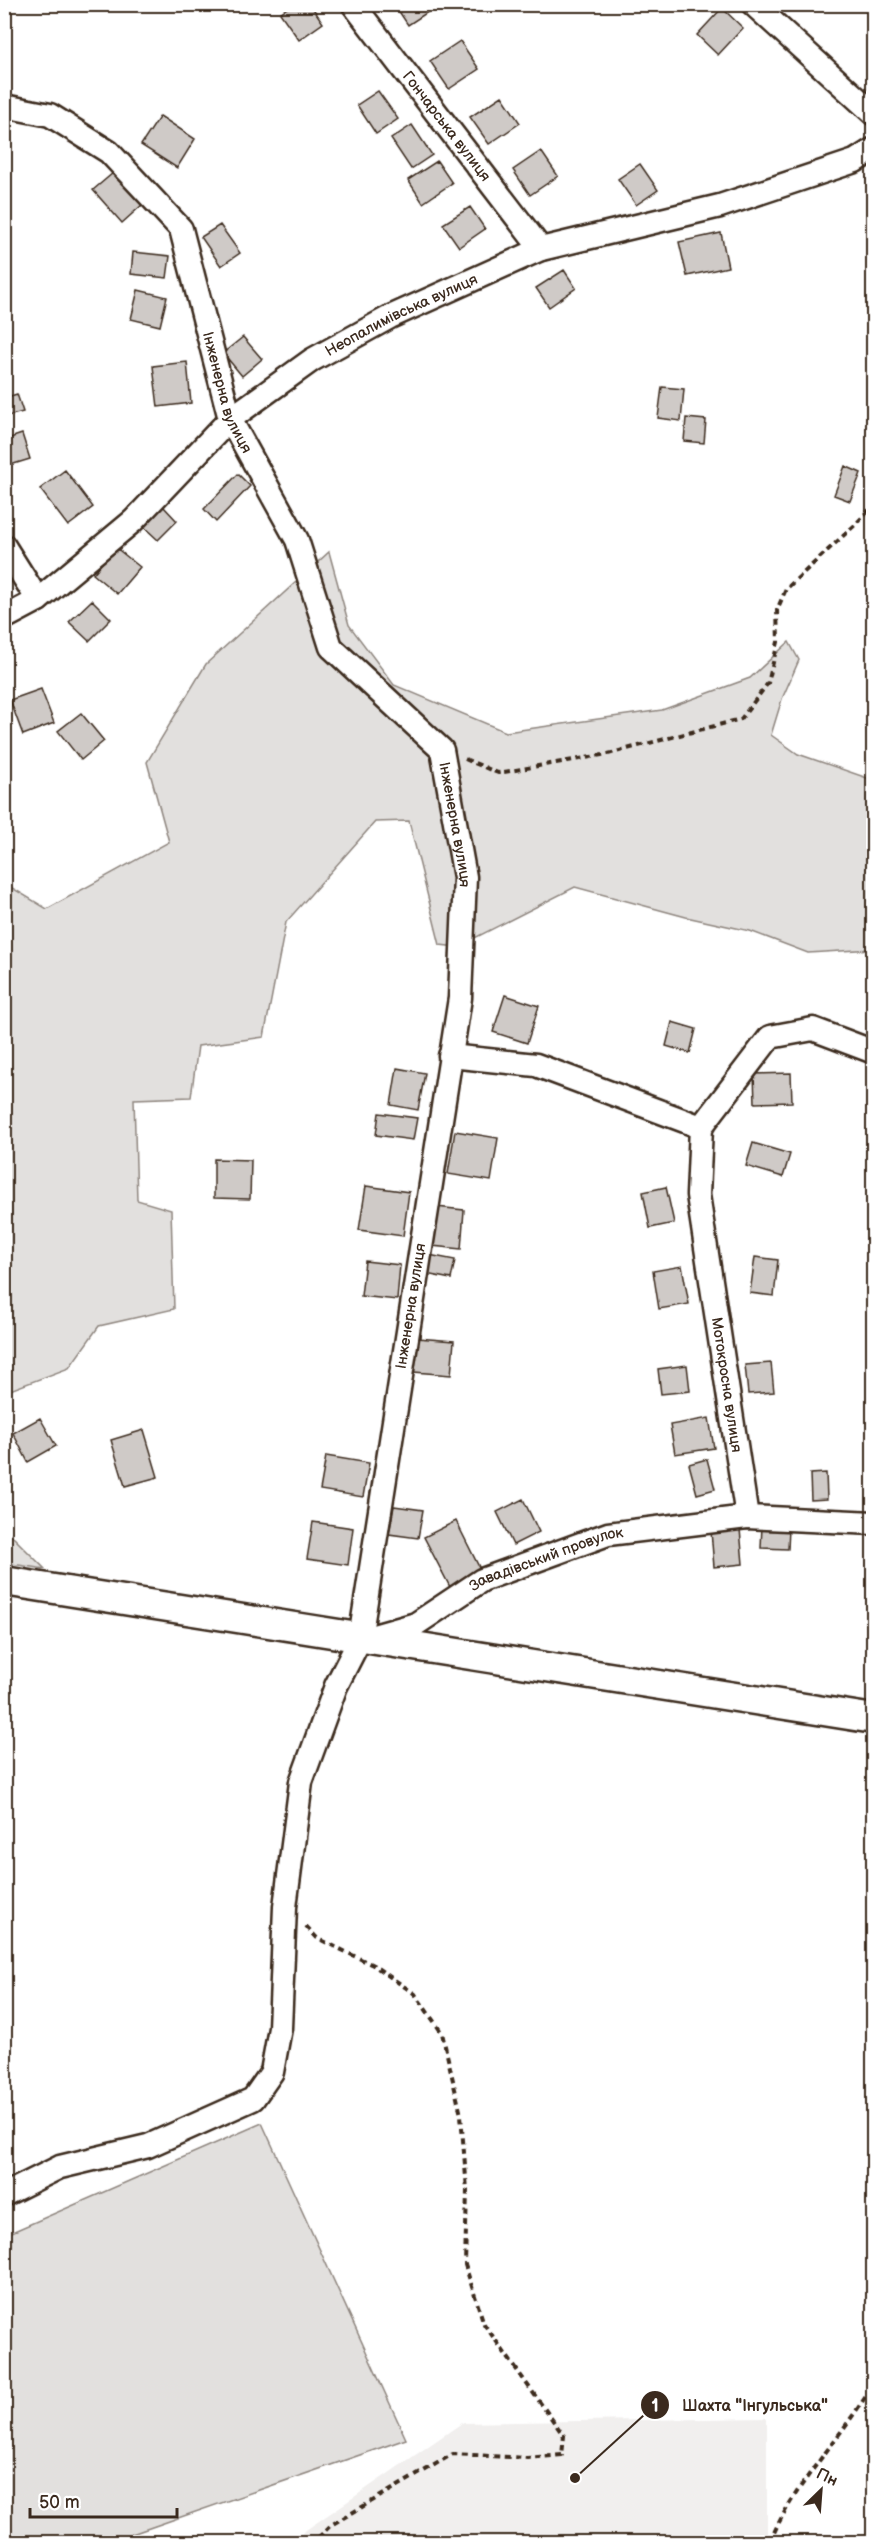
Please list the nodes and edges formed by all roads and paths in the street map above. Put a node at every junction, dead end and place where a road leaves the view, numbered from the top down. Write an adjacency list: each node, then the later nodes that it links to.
1 (353, 4): 6 (street, Гончарська вулиця)
2 (753, 4): 4 (street)
3 (4, 106): 7 (street, Інженерна вулиця)
4 (873, 114)
5 (873, 149): 6 (street, Неопалимівська вулиця)
6 (541, 249): 7 (street, Неопалимівська вулиця)
7 (231, 418): 10 (street, Неопалимівська вулиця); 12 (street, Інженерна вулиця)
8 (873, 504): 12 (path)
9 (4, 546): 10 (street)
10 (38, 600): 11 (street, Неопалимівська вулиця)
11 (4, 618)
12 (442, 750): 14 (street, Інженерна вулиця)
13 (873, 1053): 15 (street)
14 (450, 1056): 15 (street); 19 (street, Інженерна вулиця)
15 (701, 1127): 16 (street, Мотокросна вулиця)
16 (747, 1516): 17 (street); 19 (street, Завадівський провулок)
17 (873, 1523)
18 (4, 1581): 19 (main road)
19 (360, 1639): 20 (main road); 21 (street, Інженерна вулиця)
20 (873, 1719)
21 (285, 1907): 22 (street, Інженерна вулиця); 24 (path)
22 (4, 2195)
23 (873, 2383): 25 (path)
24 (314, 2542)
25 (770, 2542)

